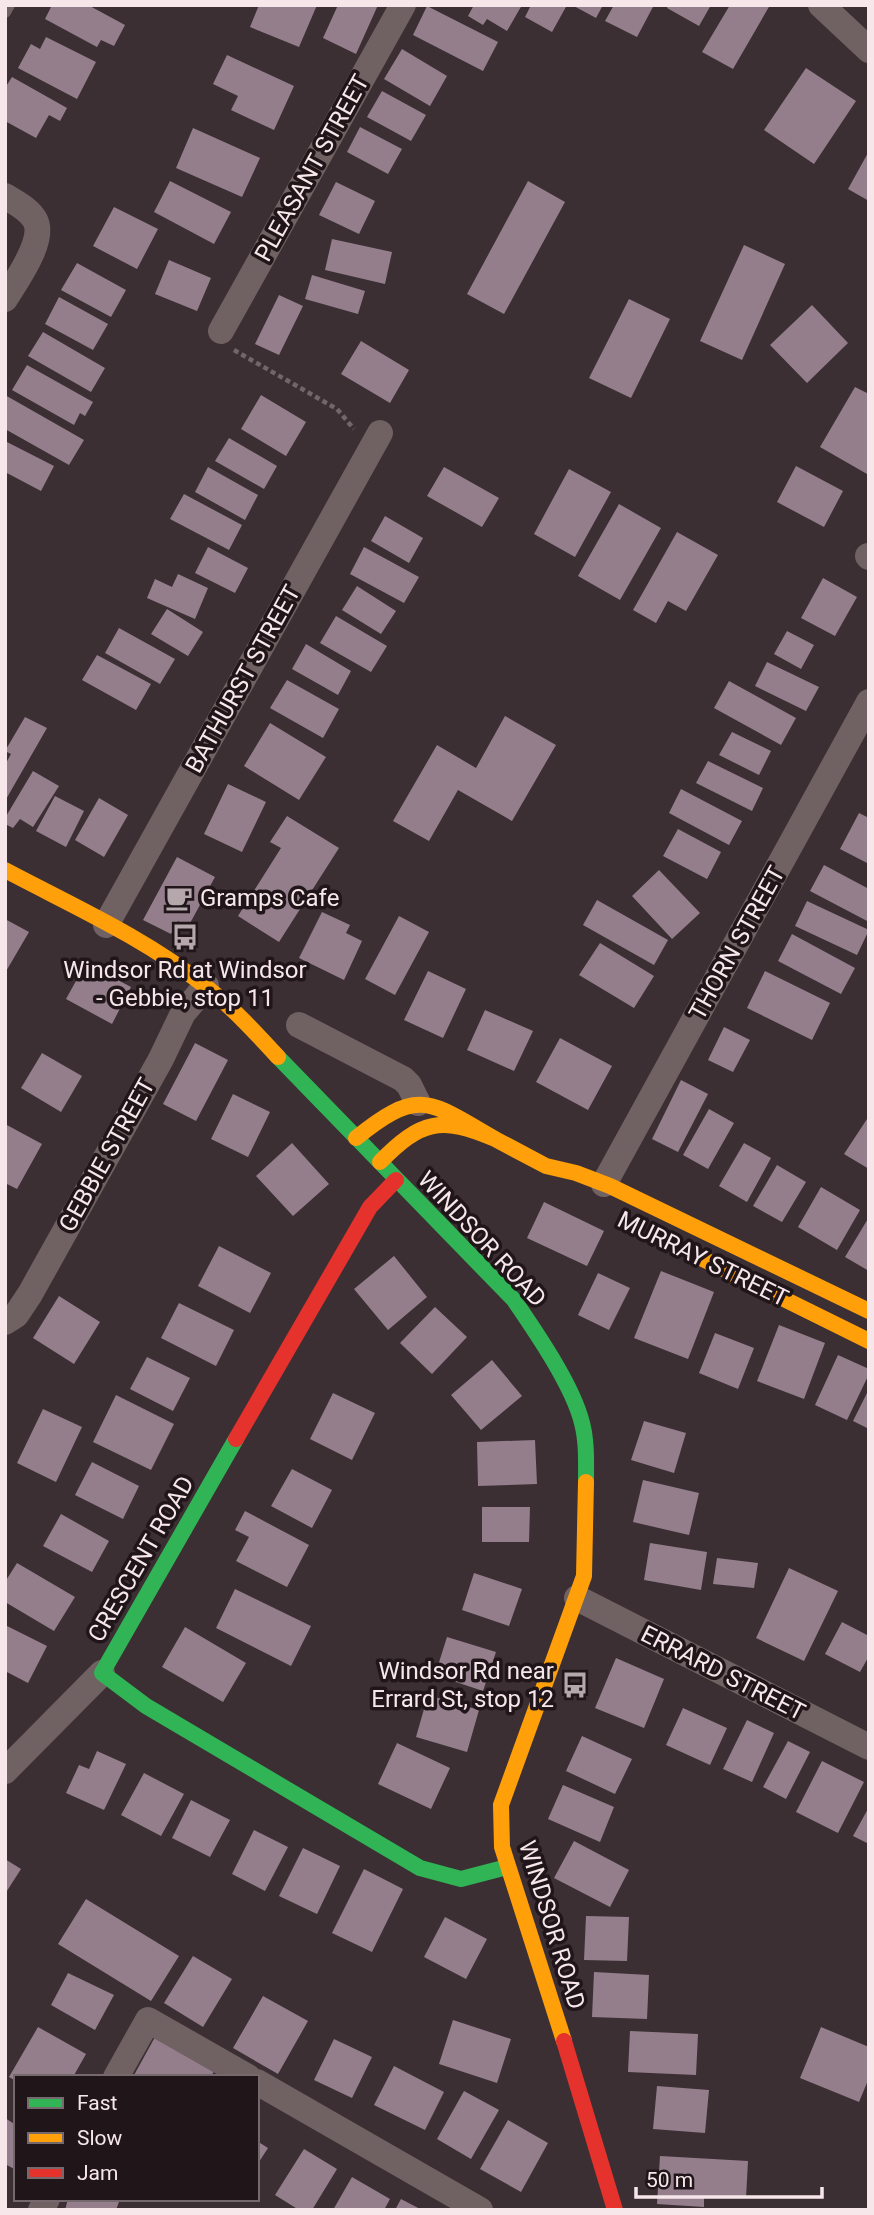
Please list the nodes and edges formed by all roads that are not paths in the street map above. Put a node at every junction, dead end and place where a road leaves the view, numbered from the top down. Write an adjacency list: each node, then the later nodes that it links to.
1 (9, 5): 4 (lane)
2 (403, 5): 8 (street, PLEASANT STREET)
3 (821, 5): 5 (street)
4 (5, 12)
5 (869, 50)
6 (5, 196): 7 (street)
7 (5, 299)
8 (222, 331)
9 (376, 441): 12 (street, BATHURST STREET)
10 (869, 702): 22 (street, THORN STREET)
11 (5, 870): 12 (street, WINDSOR ROAD)
12 (106, 925): 13 (street, WINDSOR ROAD)
13 (206, 986): 16 (street, WINDSOR ROAD); 25 (street, GEBBIE STREET)
14 (299, 1025): 15 (street, MURRAY STREET)
15 (418, 1102): 16 (street); 17 (street, MURRAY STREET)
16 (356, 1138): 18 (street, WINDSOR ROAD)
17 (495, 1139): 18 (street, MURRAY STREET); 19 (street, MURRAY STREET)
18 (380, 1163): 20 (street, WINDSOR ROAD)
19 (546, 1166): 21 (street, MURRAY STREET); 22 (street, MURRAY STREET)
20 (396, 1180): 27 (street, WINDSOR ROAD); 28 (street, CRESCENT ROAD)
21 (566, 1185)
22 (602, 1189): 24 (street, MURRAY STREET)
23 (689, 1252): 26 (street, MURRAY STREET)
24 (869, 1311)
25 (5, 1322)
26 (869, 1341)
27 (577, 1598): 29 (street, ERRARD STREET); 31 (street, WINDSOR ROAD)
28 (102, 1673): 30 (street); 31 (street, CRESCENT ROAD)
29 (869, 1747)
30 (5, 1771)
31 (507, 1867): 36 (street, WINDSOR ROAD)
32 (117, 2075): 33 (street)
33 (244, 2075)
34 (259, 2083): 35 (street)
35 (480, 2210)
36 (615, 2210)

